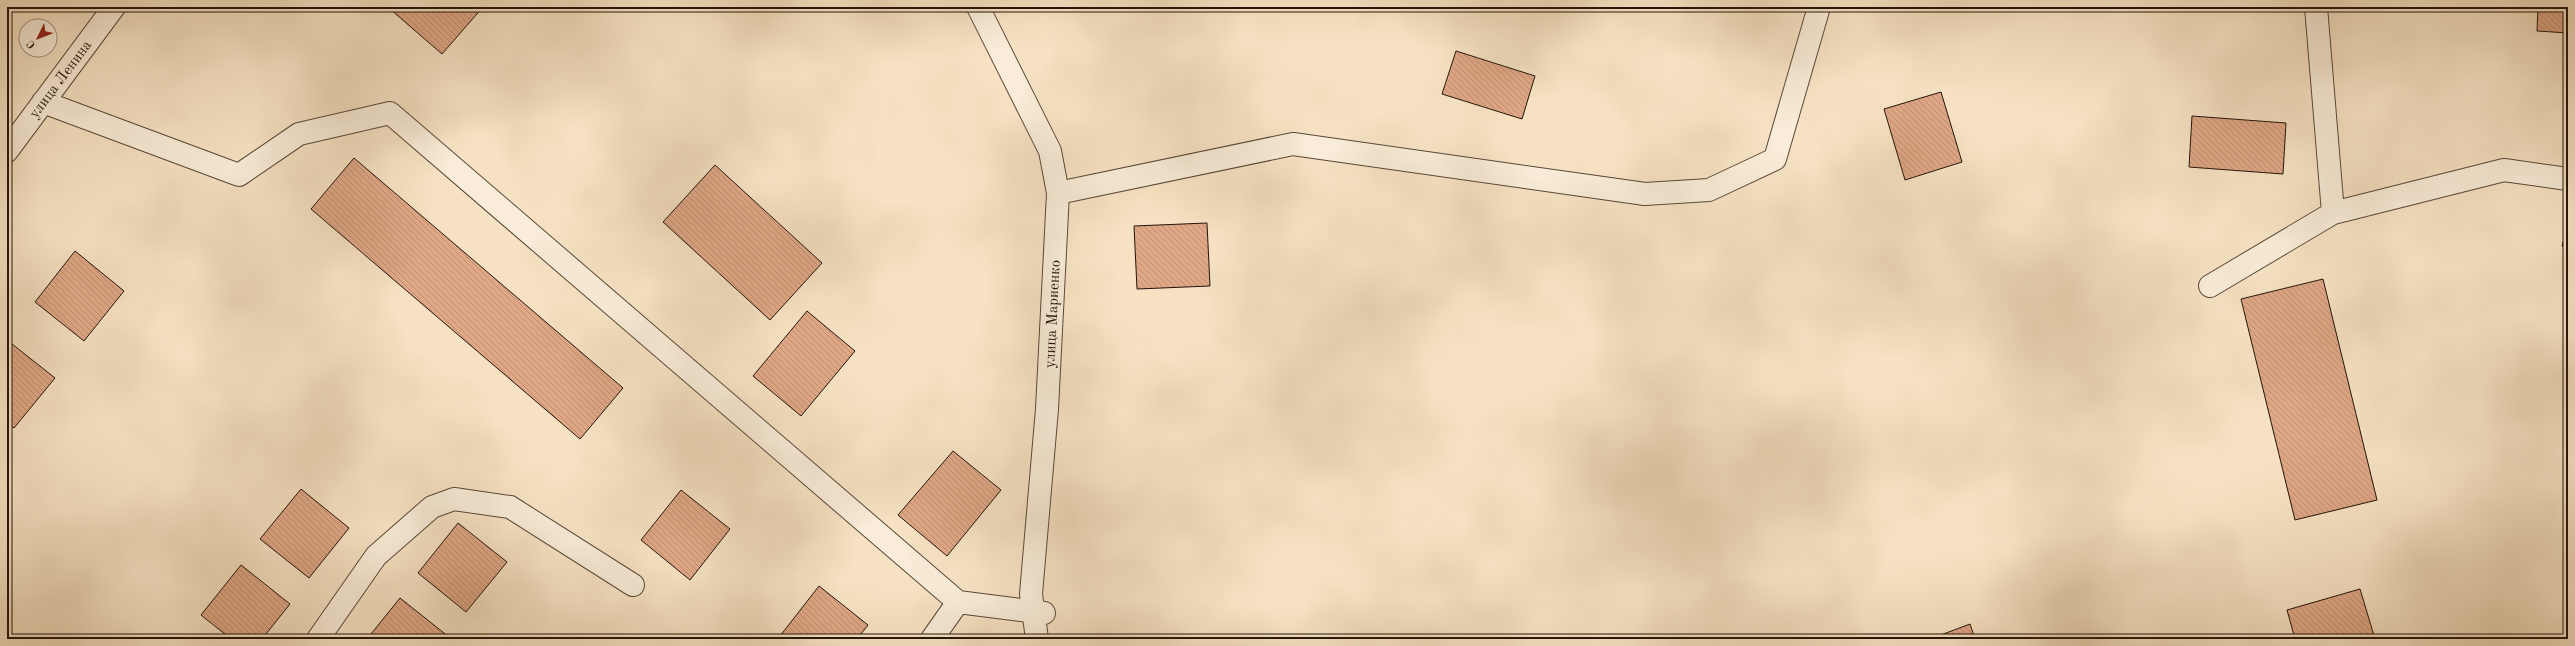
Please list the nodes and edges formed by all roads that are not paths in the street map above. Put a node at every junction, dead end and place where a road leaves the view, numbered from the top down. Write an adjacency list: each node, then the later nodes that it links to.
1 (114, 7): 5 (street, улица Ленина)
2 (978, 7): 8 (street, улица Мариенко)
3 (1819, 7): 8 (street)
4 (2316, 7): 9 (street)
5 (43, 102): 6 (street, улица Ленина); 12 (street)
6 (7, 150)
7 (2568, 179): 9 (street)
8 (1058, 193): 13 (street, улица Мариенко)
9 (2332, 213): 10 (street)
10 (2210, 286)
11 (633, 585): 14 (street)
12 (958, 602): 13 (street); 15 (street)
13 (1039, 612): 16 (street, улица Мариенко)
14 (318, 639)
15 (932, 639)
16 (1037, 639)

